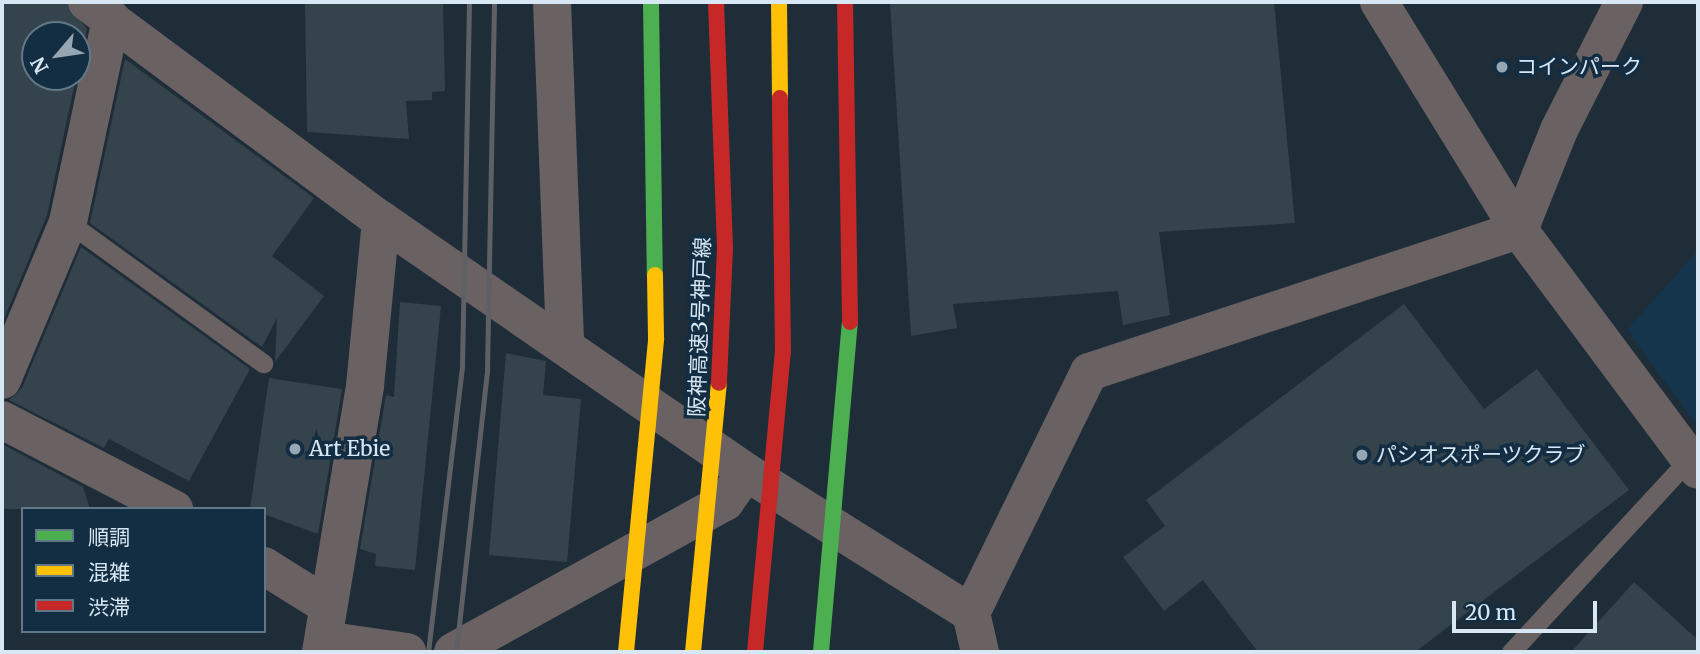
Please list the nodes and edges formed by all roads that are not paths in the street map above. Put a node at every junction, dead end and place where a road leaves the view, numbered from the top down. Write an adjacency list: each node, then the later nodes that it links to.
1 (552, 2): 12 (street)
2 (651, 2): 24 (highway, bridge)
3 (716, 2): 25 (highway, 阪神高速3号神戸線, bridge)
4 (779, 2): 26 (highway, bridge)
5 (845, 2): 27 (highway, bridge)
6 (1379, 2): 11 (street)
7 (1624, 2): 11 (street)
8 (97, 7): 9 (street); 10 (street)
9 (381, 220): 12 (street); 21 (street)
10 (68, 222): 13 (lane); 14 (street)
11 (1519, 230): 16 (street); 20 (street)
12 (565, 344): 17 (street)
13 (263, 363)
14 (2, 380)
15 (2, 420): 18 (street)
16 (1695, 460): 29 (lane)
17 (746, 472): 20 (street); 23 (street)
18 (170, 507)
19 (266, 568): 21 (street)
20 (971, 612): 28 (street)
21 (324, 633): 22 (street)
22 (407, 652)
23 (453, 652)
24 (626, 652)
25 (693, 652)
26 (755, 652)
27 (821, 652)
28 (980, 652)
29 (1511, 652)

